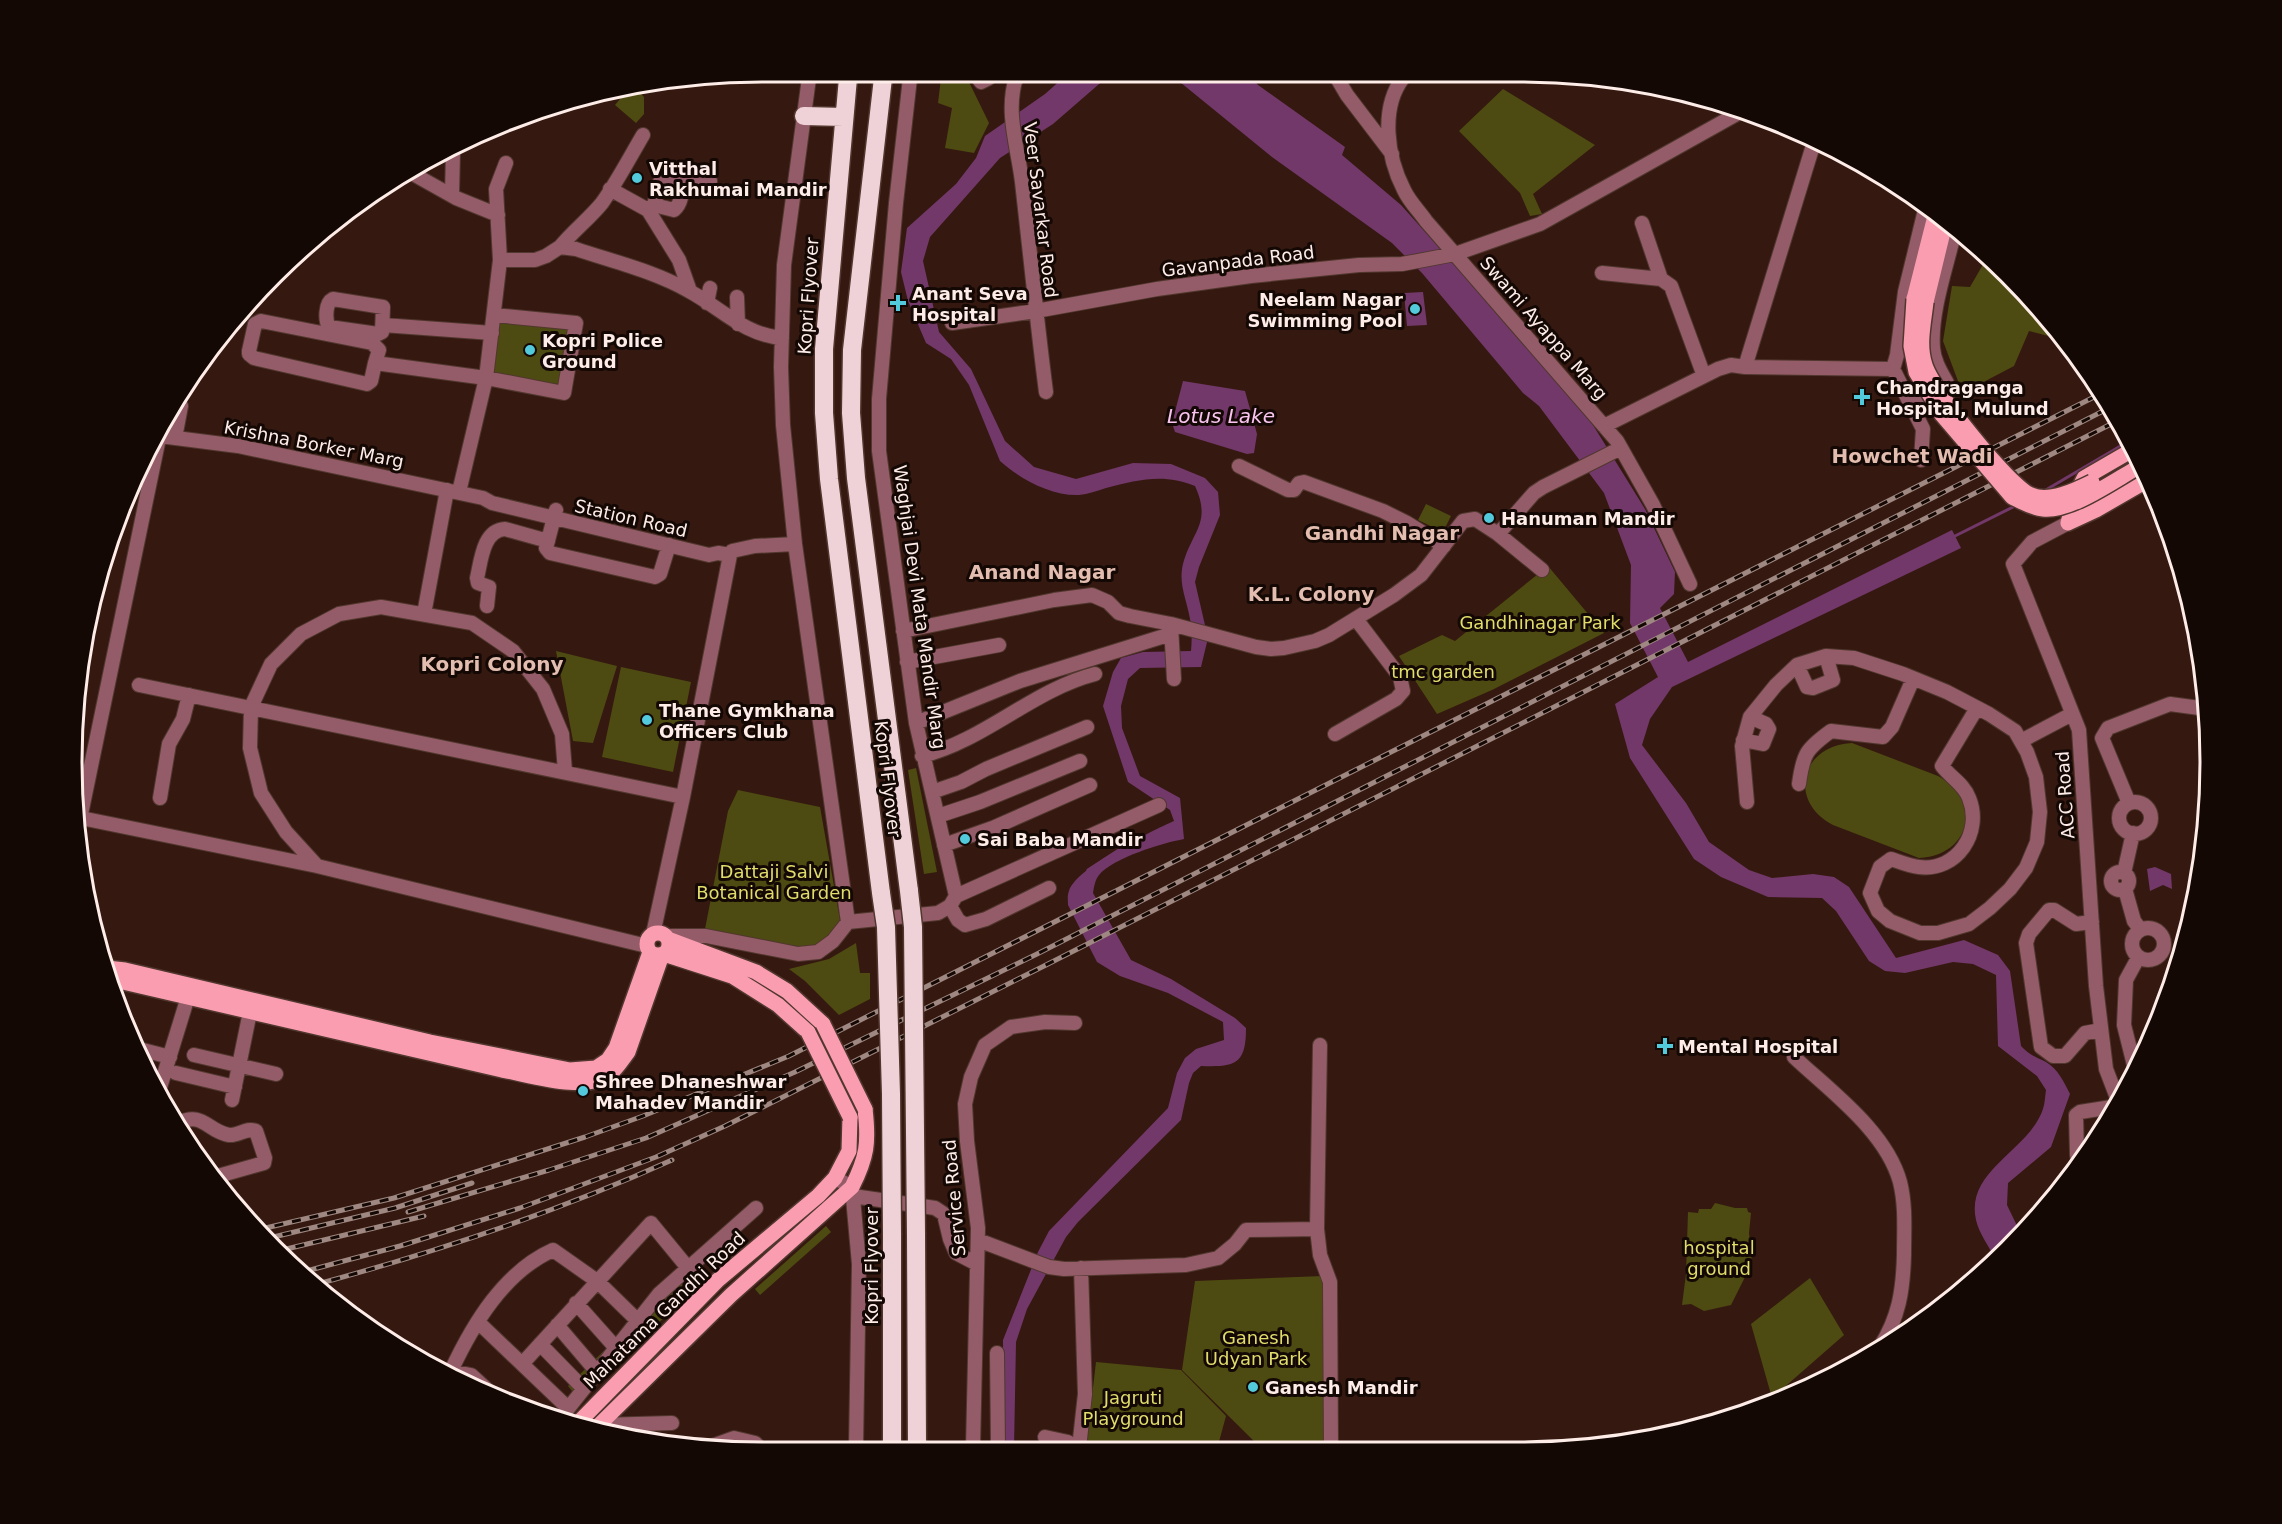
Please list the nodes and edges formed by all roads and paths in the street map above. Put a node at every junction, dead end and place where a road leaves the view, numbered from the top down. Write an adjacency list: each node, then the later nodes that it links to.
1 (808, 82): 8 (street)
2 (848, 82): 9 (highway, Kopri Flyover)
3 (883, 82): 181 (highway, Kopri Flyover, bridge)
4 (910, 82): 78 (street, Waghjai Devi Mata Mandir Marg)
5 (1015, 82): 37 (street, Veer Savarkar Road)
6 (1339, 82): 13 (street)
7 (1400, 82): 13 (street)
8 (804, 116): 9 (highway); 43 (street)
9 (844, 117): 180 (highway, Kopri Flyover, bridge)
10 (1731, 117): 28 (street, Gavanpada Road)
11 (644, 135): 18 (street)
12 (1812, 149): 45 (street)
13 (1392, 154): 28 (street, Swami Ayappa Marg)
14 (453, 157): 19 (street)
15 (506, 162): 21 (street)
16 (418, 177): 19 (street)
17 (710, 181): 20 (street)
18 (610, 189): 20 (street); 27 (street)
19 (452, 195): 21 (street)
20 (649, 207): 33 (street)
21 (498, 215): 29 (street)
22 (1923, 215): 46 (street)
23 (1934, 223): 35 (main road)
24 (1642, 224): 31 (street)
25 (1943, 230): 35 (main road)
26 (1953, 239): 50 (street)
27 (560, 247): 29 (street); 33 (street)
28 (1451, 255): 37 (street, Gavanpada Road); 52 (street, Swami Ayappa Marg)
29 (500, 260): 38 (street)
30 (1602, 273): 31 (street)
31 (1661, 279): 47 (street)
32 (710, 288): 36 (street)
33 (690, 291): 36 (street)
34 (737, 297): 41 (street)
35 (1920, 301): 59 (main road, bridge)
36 (707, 303): 41 (street)
37 (1036, 311): 39 (street, Gavanpada Road); 49 (street, Veer Savarkar Road)
38 (494, 315): 42 (street); 48 (street)
39 (952, 323)
40 (383, 324): 42 (street)
41 (738, 324): 43 (street)
42 (492, 333): 48 (street)
43 (782, 338): 68 (street)
44 (375, 363): 44 (street); 48 (street)
45 (1738, 366): 46 (street); 47 (street)
46 (1893, 369): 50 (street)
47 (1704, 376): 52 (street)
48 (486, 378): 62 (street)
49 (1046, 392)
50 (1910, 404): 57 (street)
51 (181, 410): 54 (street)
52 (1604, 426): 55 (street, Swami Ayappa Marg)
53 (166, 437): 54 (street, Krishna Borker Marg)
54 (176, 438): 62 (street, Krishna Borker Marg)
55 (1616, 450): 65 (street); 73 (street, Swami Ayappa Marg)
56 (156, 455): 106 (street)
57 (1921, 460)
58 (2129, 461): 64 (main road)
59 (2130, 463)
60 (1239, 466): 70 (street)
61 (2140, 485): 64 (main road)
62 (453, 491): 63 (street, Station Road); 75 (street)
63 (555, 514): 66 (street, Station Road); 67 (street)
64 (2068, 523): 91 (street, ACC Road)
65 (1498, 534): 70 (street); 72 (street)
66 (650, 537): 69 (street, Station Road); 71 (street)
67 (548, 541): 69 (street); 74 (street)
68 (795, 544): 71 (street, Station Road); 119 (street)
69 (669, 545): 71 (street, Station Road)
70 (1444, 546): 76 (street)
71 (724, 554): 104 (street)
72 (1542, 570)
73 (1690, 584)
74 (487, 606)
75 (424, 614): 88 (street); 100 (street)
76 (1356, 619): 77 (street); 95 (street)
77 (1171, 629): 78 (street); 84 (street); 93 (street)
78 (903, 631): 81 (street, Waghjai Devi Mata Mandir Marg)
79 (999, 645): 81 (street)
80 (1826, 657): 82 (street); 82 (street); 85 (street)
81 (907, 662): 93 (street, Waghjai Devi Mata Mandir Marg)
82 (1797, 665): 92 (street)
83 (1095, 674): 98 (street)
84 (1174, 679)
85 (1913, 679): 90 (street); 101 (street)
86 (139, 685): 87 (street)
87 (189, 695): 88 (street); 105 (street)
88 (251, 707): 100 (street); 114 (street)
89 (2197, 707): 108 (street)
90 (1977, 708): 97 (street); 97 (street)
91 (2072, 714): 97 (street); 116 (street, ACC Road)
92 (1750, 717): 96 (street); 96 (street)
93 (915, 723): 98 (street, Waghjai Devi Mata Mandir Marg)
94 (1087, 727): 103 (street)
95 (1335, 734)
96 (1743, 740): 107 (street)
97 (2021, 741)
98 (922, 756): 103 (street, Waghjai Devi Mata Mandir Marg)
99 (1080, 761): 110 (street)
100 (565, 771): 104 (street)
101 (1799, 784)
102 (1090, 785): 113 (street)
103 (932, 792): 110 (street, Waghjai Devi Mata Mandir Marg)
104 (683, 796): 122 (street)
105 (160, 798)
106 (84, 800)
107 (1747, 802)
108 (2129, 803): 112 (street); 112 (street)
109 (1159, 805): 118 (street)
110 (938, 816): 113 (street, Waghjai Devi Mata Mandir Marg)
111 (85, 819): 114 (street)
112 (2133, 833): 115 (street)
113 (944, 845): 118 (street, Waghjai Devi Mata Mandir Marg)
114 (317, 866): 122 (street)
115 (2120, 881): 116 (street); 121 (street)
116 (2090, 884): 120 (street, ACC Road)
117 (1049, 888): 118 (street)
118 (953, 901): 119 (street)
119 (848, 922): 122 (street)
120 (2092, 922): 128 (street, ACC Road); 128 (street)
121 (2140, 930): 123 (street); 123 (street)
122 (659, 945): 126 (main road); 145 (main road, Mahatama Gandhi Road, bridge); 146 (main road, bridge)
123 (2138, 958): 135 (street)
124 (119, 977): 125 (main road)
125 (190, 991): 126 (main road); 132 (street)
126 (251, 1006): 136 (street)
127 (1075, 1023): 149 (street, Service Road)
128 (2101, 1030): 140 (street, ACC Road)
129 (167, 1034): 132 (street)
130 (1320, 1045): 148 (street)
131 (147, 1051): 132 (street)
132 (166, 1055): 139 (street)
133 (194, 1055): 136 (street)
134 (1794, 1057): 161 (street)
135 (2131, 1058)
136 (239, 1065): 137 (street); 138 (street)
137 (176, 1073)
138 (276, 1074)
139 (161, 1078)
140 (2114, 1091)
141 (2105, 1107): 143 (street)
142 (186, 1121): 144 (street)
143 (2077, 1151)
144 (222, 1175)
145 (835, 1178): 146 (street); 154 (main road, Mahatama Gandhi Road)
146 (852, 1192): 150 (street); 155 (main road, Mahatama Gandhi Road); 179 (street)
147 (756, 1208): 151 (street)
148 (1317, 1230): 152 (street); 186 (street)
149 (978, 1240): 150 (street, Service Road); 152 (street)
150 (977, 1264): 182 (street, Service Road)
151 (688, 1268): 153 (street); 158 (street)
152 (1081, 1268): 185 (street)
153 (597, 1281): 156 (street); 158 (street); 159 (street)
154 (718, 1281): 157 (main road); 171 (main road, Mahatama Gandhi Road)
155 (731, 1295): 157 (main road); 172 (main road, Mahatama Gandhi Road)
156 (576, 1304): 160 (street); 163 (street)
157 (693, 1314): 173 (main road)
158 (638, 1321): 163 (street)
159 (478, 1322): 165 (street); 166 (street)
160 (556, 1325): 162 (street); 167 (street)
161 (1890, 1332)
162 (540, 1344): 165 (street); 168 (street)
163 (616, 1348): 167 (street)
164 (997, 1353): 183 (street)
165 (522, 1364): 169 (street)
166 (449, 1365)
167 (597, 1372): 168 (street)
168 (583, 1388): 169 (street)
169 (568, 1408): 170 (street)
170 (566, 1412)
171 (584, 1417)
172 (599, 1421)
173 (599, 1421)
174 (672, 1423): 175 (street)
175 (617, 1425)
176 (1045, 1437): 184 (street)
177 (727, 1440): 178 (street)
178 (748, 1441)
179 (856, 1442)
180 (892, 1442)
181 (917, 1442)
182 (973, 1442)
183 (998, 1442)
184 (1068, 1442)
185 (1080, 1442)
186 (1331, 1442)

